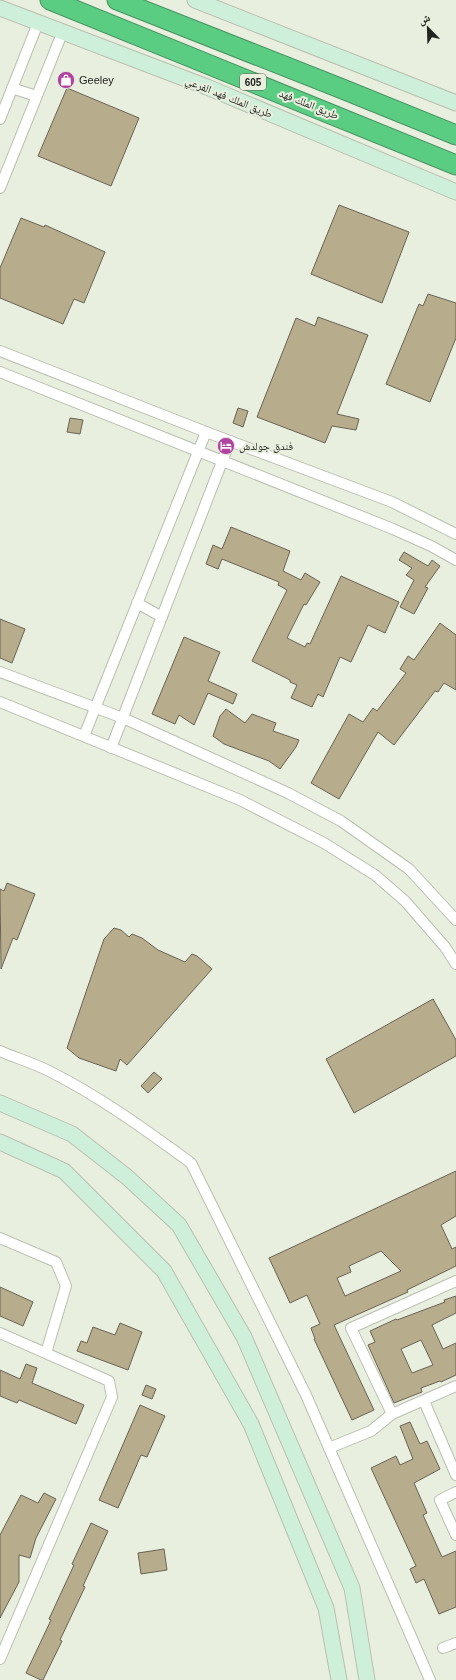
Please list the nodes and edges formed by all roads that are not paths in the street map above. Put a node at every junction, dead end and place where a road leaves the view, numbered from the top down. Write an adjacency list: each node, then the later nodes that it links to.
1 (50, 0): 12 (highway, طريق الملك فهد / 605)
2 (117, 0): 11 (highway, 605)
3 (195, 0): 9 (street)
4 (0, 8): 5 (street, طريق الملك فهد الفرعي)
5 (38, 23): 6 (street, طريق الملك فهد الفرعي); 7 (street)
6 (62, 31): 8 (street); 14 (street, طريق الملك فهد الفرعي)
7 (12, 88): 8 (street); 10 (street)
8 (36, 96): 13 (street)
9 (456, 103)
10 (0, 119)
11 (456, 135)
12 (456, 165)
13 (0, 188)
14 (456, 192)
15 (0, 351): 17 (street)
16 (0, 372): 19 (street)
17 (206, 432): 18 (street); 19 (street)
18 (230, 442): 20 (street); 21 (street)
19 (198, 452): 20 (street); 23 (street)
20 (223, 460): 22 (street); 24 (street)
21 (456, 534)
22 (456, 560)
23 (137, 604): 24 (street); 27 (street)
24 (162, 617): 28 (street)
25 (0, 672): 27 (street)
26 (0, 702): 29 (street)
27 (96, 708): 28 (street); 29 (street)
28 (123, 718): 30 (street); 31 (street)
29 (84, 736): 30 (street)
30 (111, 748): 32 (street)
31 (456, 920)
32 (456, 964)
33 (0, 1051): 43 (street)
34 (0, 1103): 51 (street)
35 (0, 1142): 50 (street)
36 (0, 1238): 39 (street)
37 (456, 1281): 42 (street)
38 (0, 1333): 39 (street)
39 (46, 1353): 49 (street)
40 (456, 1386): 41 (street)
41 (424, 1401): 42 (street); 44 (street)
42 (392, 1414): 43 (street)
43 (329, 1448): 52 (street)
44 (456, 1474)
45 (456, 1492): 46 (street)
46 (456, 1535)
47 (456, 1642): 48 (street)
48 (443, 1648)
49 (0, 1659)
50 (340, 1680)
51 (367, 1680)
52 (430, 1680)

